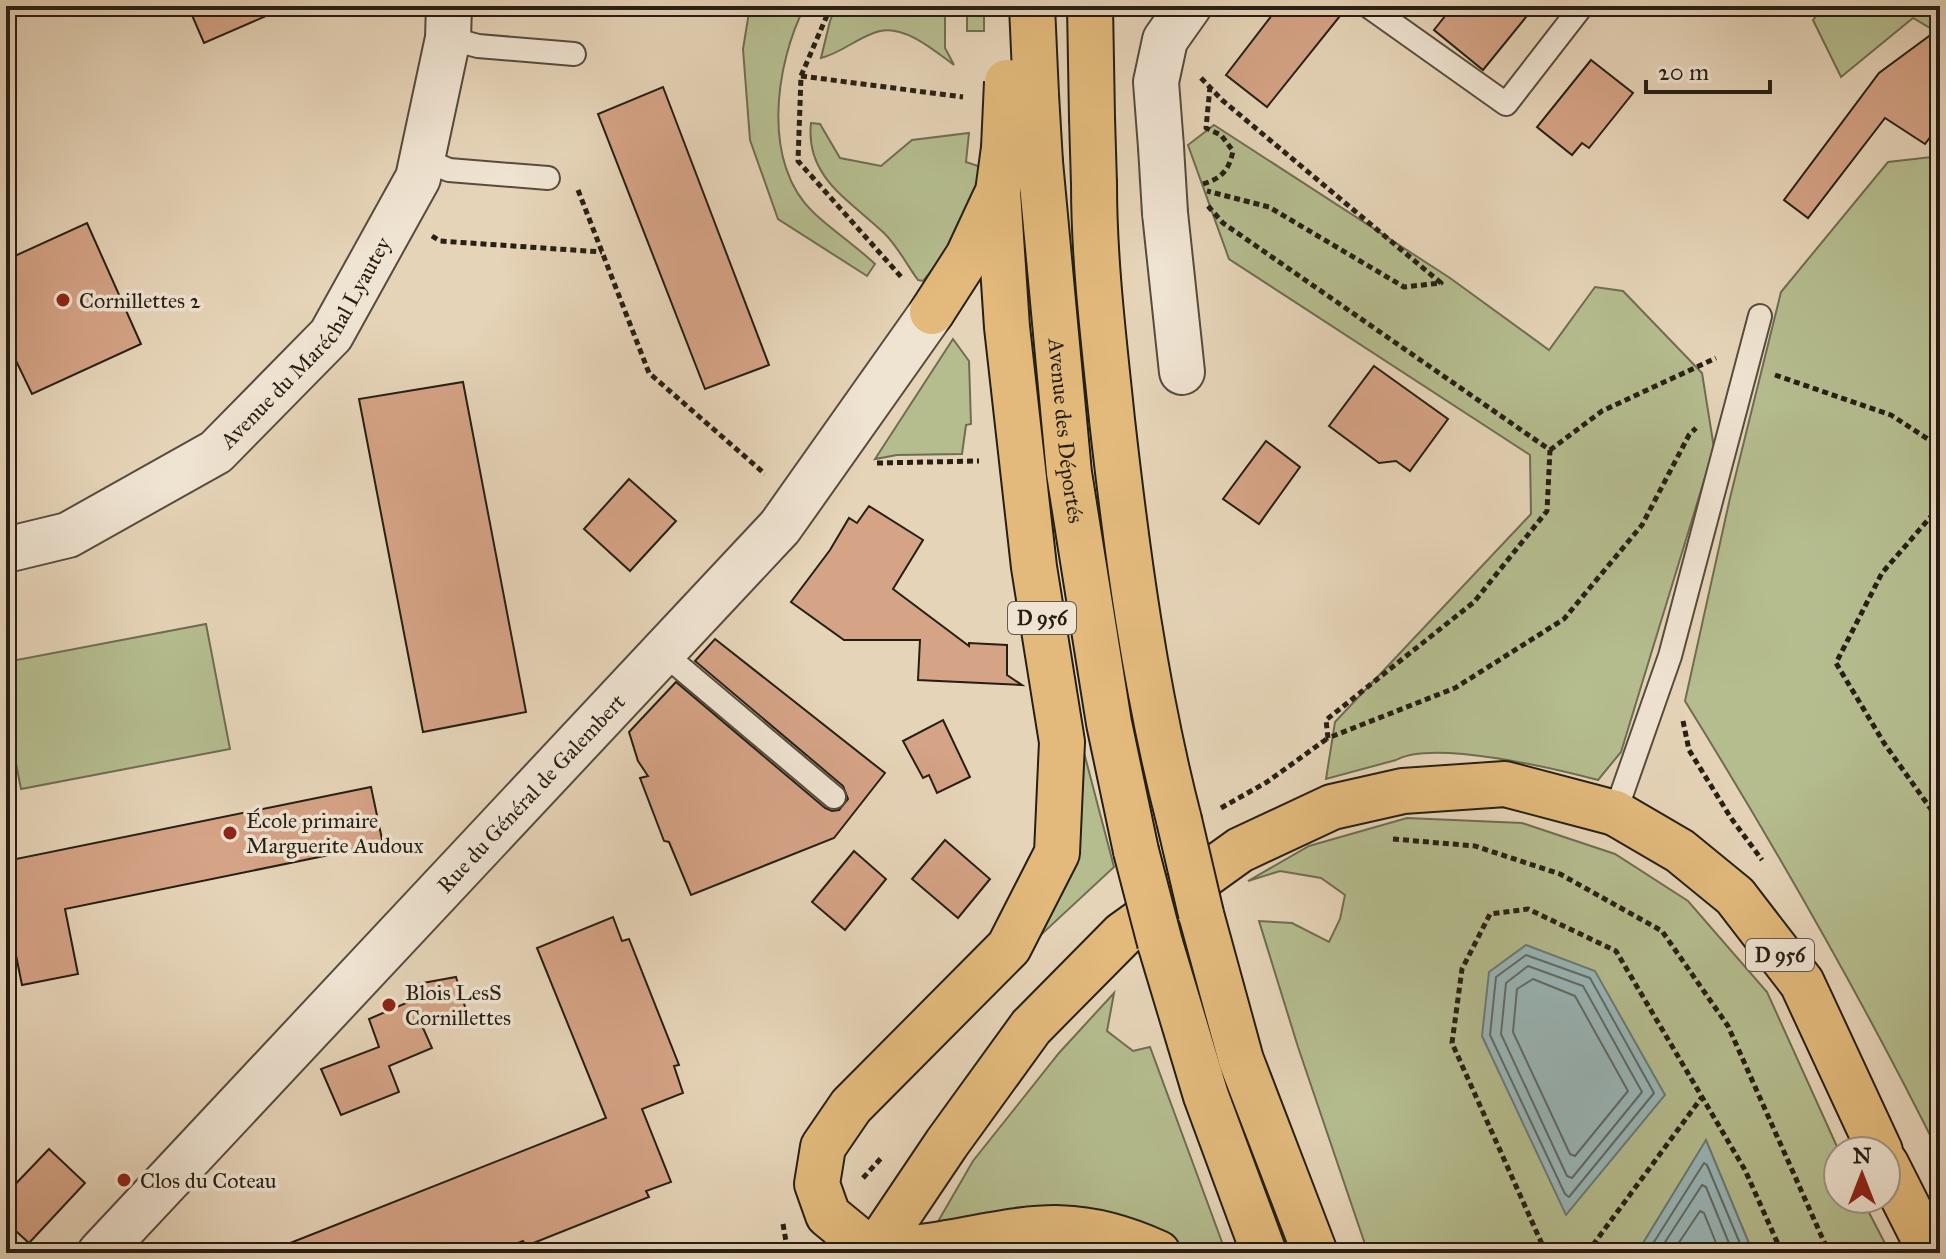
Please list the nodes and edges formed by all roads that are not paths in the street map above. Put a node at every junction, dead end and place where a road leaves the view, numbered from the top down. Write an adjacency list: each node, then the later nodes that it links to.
1 (1090, 6): 9 (main road, Avenue des Déportés)
2 (1112, 6): 9 (street, Avenue des Déportés)
3 (1368, 6): 4 (lane)
4 (1582, 6)
5 (1032, 18): 10 (main road, D 956, bridge)
6 (448, 22): 8 (lane); 11 (street, Avenue du Maréchal Lyautey)
7 (1177, 23): 17 (street, bridge)
8 (574, 54)
9 (1092, 112): 28 (main road, Avenue des Déportés, bridge)
10 (1022, 155): 13 (main road, D 956); 27 (main road, Avenue des Déportés / D 956, bridge)
11 (422, 159): 12 (lane); 18 (street, Avenue du Maréchal Lyautey)
12 (548, 178)
13 (998, 192): 14 (main road); 16 (main road, D 956)
14 (932, 312): 16 (main road); 19 (street, Rue du Général de Galembert)
15 (1760, 316): 21 (lane)
16 (1007, 327): 25 (main road, D 956)
17 (1182, 372)
18 (6, 550)
19 (662, 652): 20 (lane); 24 (street, Rue du Général de Galembert)
20 (834, 797)
21 (1615, 813): 22 (main road, D 956); 25 (main road, D 956)
22 (1873, 1135)
23 (1902, 1196): 29 (main road)
24 (100, 1253)
25 (873, 1253): 26 (main road)
26 (1158, 1253)
27 (1264, 1253)
28 (1315, 1253)
29 (1931, 1253)

